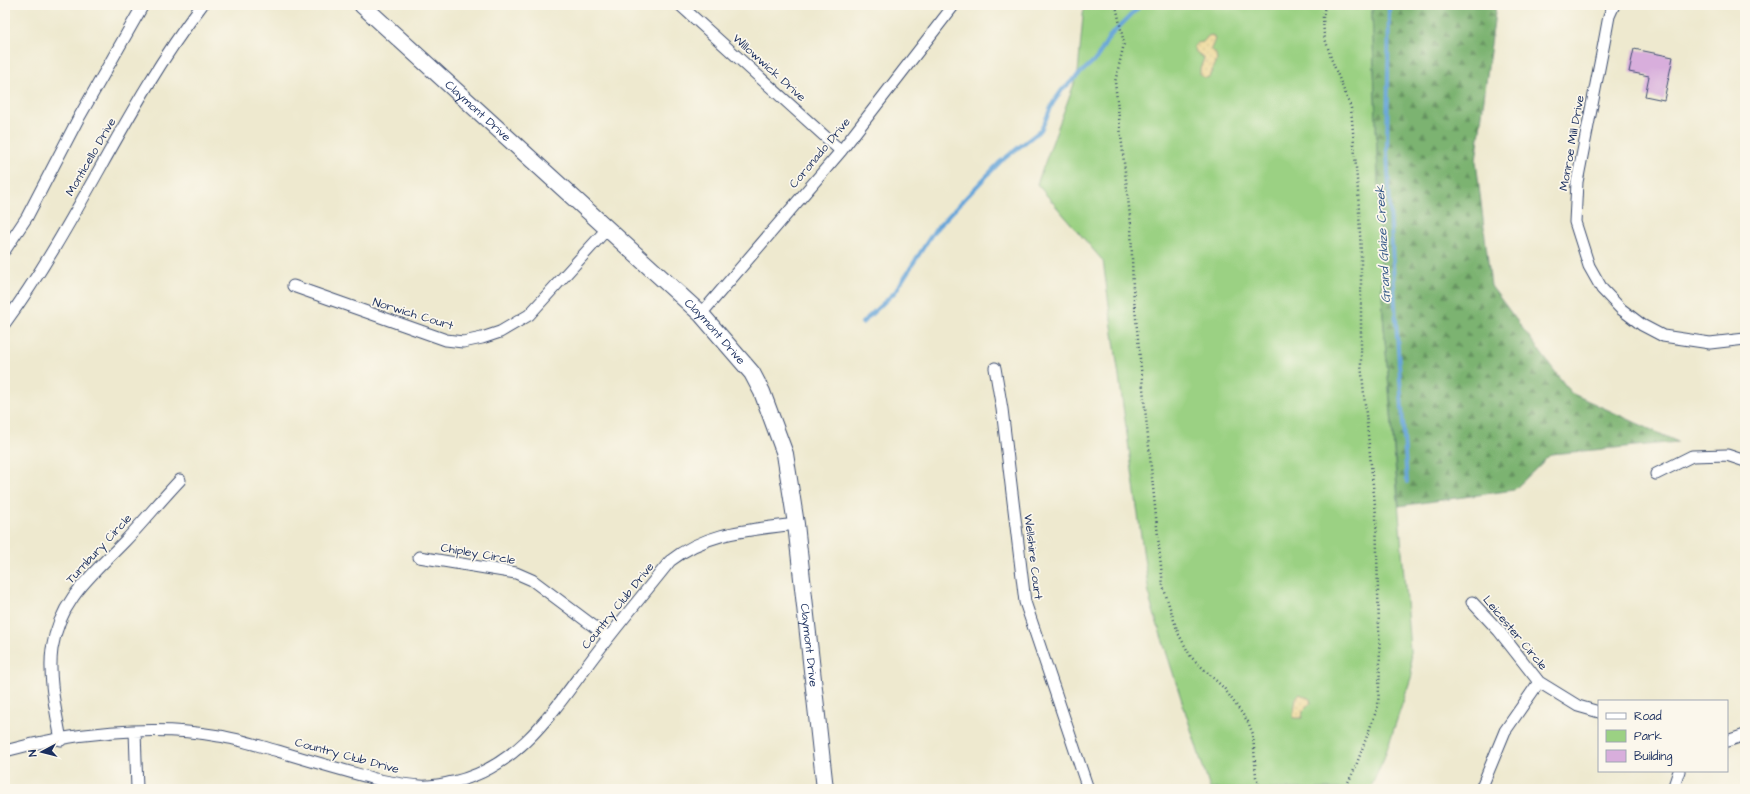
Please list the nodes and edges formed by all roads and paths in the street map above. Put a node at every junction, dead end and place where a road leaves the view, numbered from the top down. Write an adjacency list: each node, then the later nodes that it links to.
1 (143, 5): 11 (street)
2 (202, 5): 14 (street, Monticello Drive)
3 (362, 5): 10 (street, Claymont Drive)
4 (680, 5): 9 (street, Willowwick Drive)
5 (954, 5): 9 (street, Coronado Drive)
6 (1116, 5): 35 (path)
7 (1325, 5): 36 (path)
8 (1614, 5): 15 (street, Monroe Mill Drive)
9 (841, 151): 13 (street, Coronado Drive)
10 (607, 229): 12 (street, Norwich Court); 13 (street, Claymont Drive)
11 (5, 250)
12 (293, 286)
13 (701, 314): 20 (street, Claymont Drive)
14 (5, 323)
15 (1745, 339)
16 (995, 368): 34 (street, Wellshire Court)
17 (1745, 461): 18 (street)
18 (1656, 474)
19 (180, 480): 28 (street, Turnbury Circle)
20 (796, 524): 23 (street, Country Club Drive); 33 (street, Claymont Drive)
21 (419, 557): 23 (street, Chipley Circle)
22 (1472, 602): 24 (street, Leicester Circle)
23 (608, 637): 26 (street, Country Club Drive)
24 (1539, 682): 25 (street); 37 (street)
25 (1598, 712)
26 (135, 731): 28 (street, Country Club Drive); 32 (street)
27 (1745, 735): 29 (street)
28 (60, 740): 30 (street, Country Club Drive)
29 (1728, 741)
30 (5, 751)
31 (1679, 772): 38 (street)
32 (137, 789)
33 (825, 789)
34 (1088, 789)
35 (1260, 789)
36 (1345, 789)
37 (1481, 789)
38 (1673, 789)

